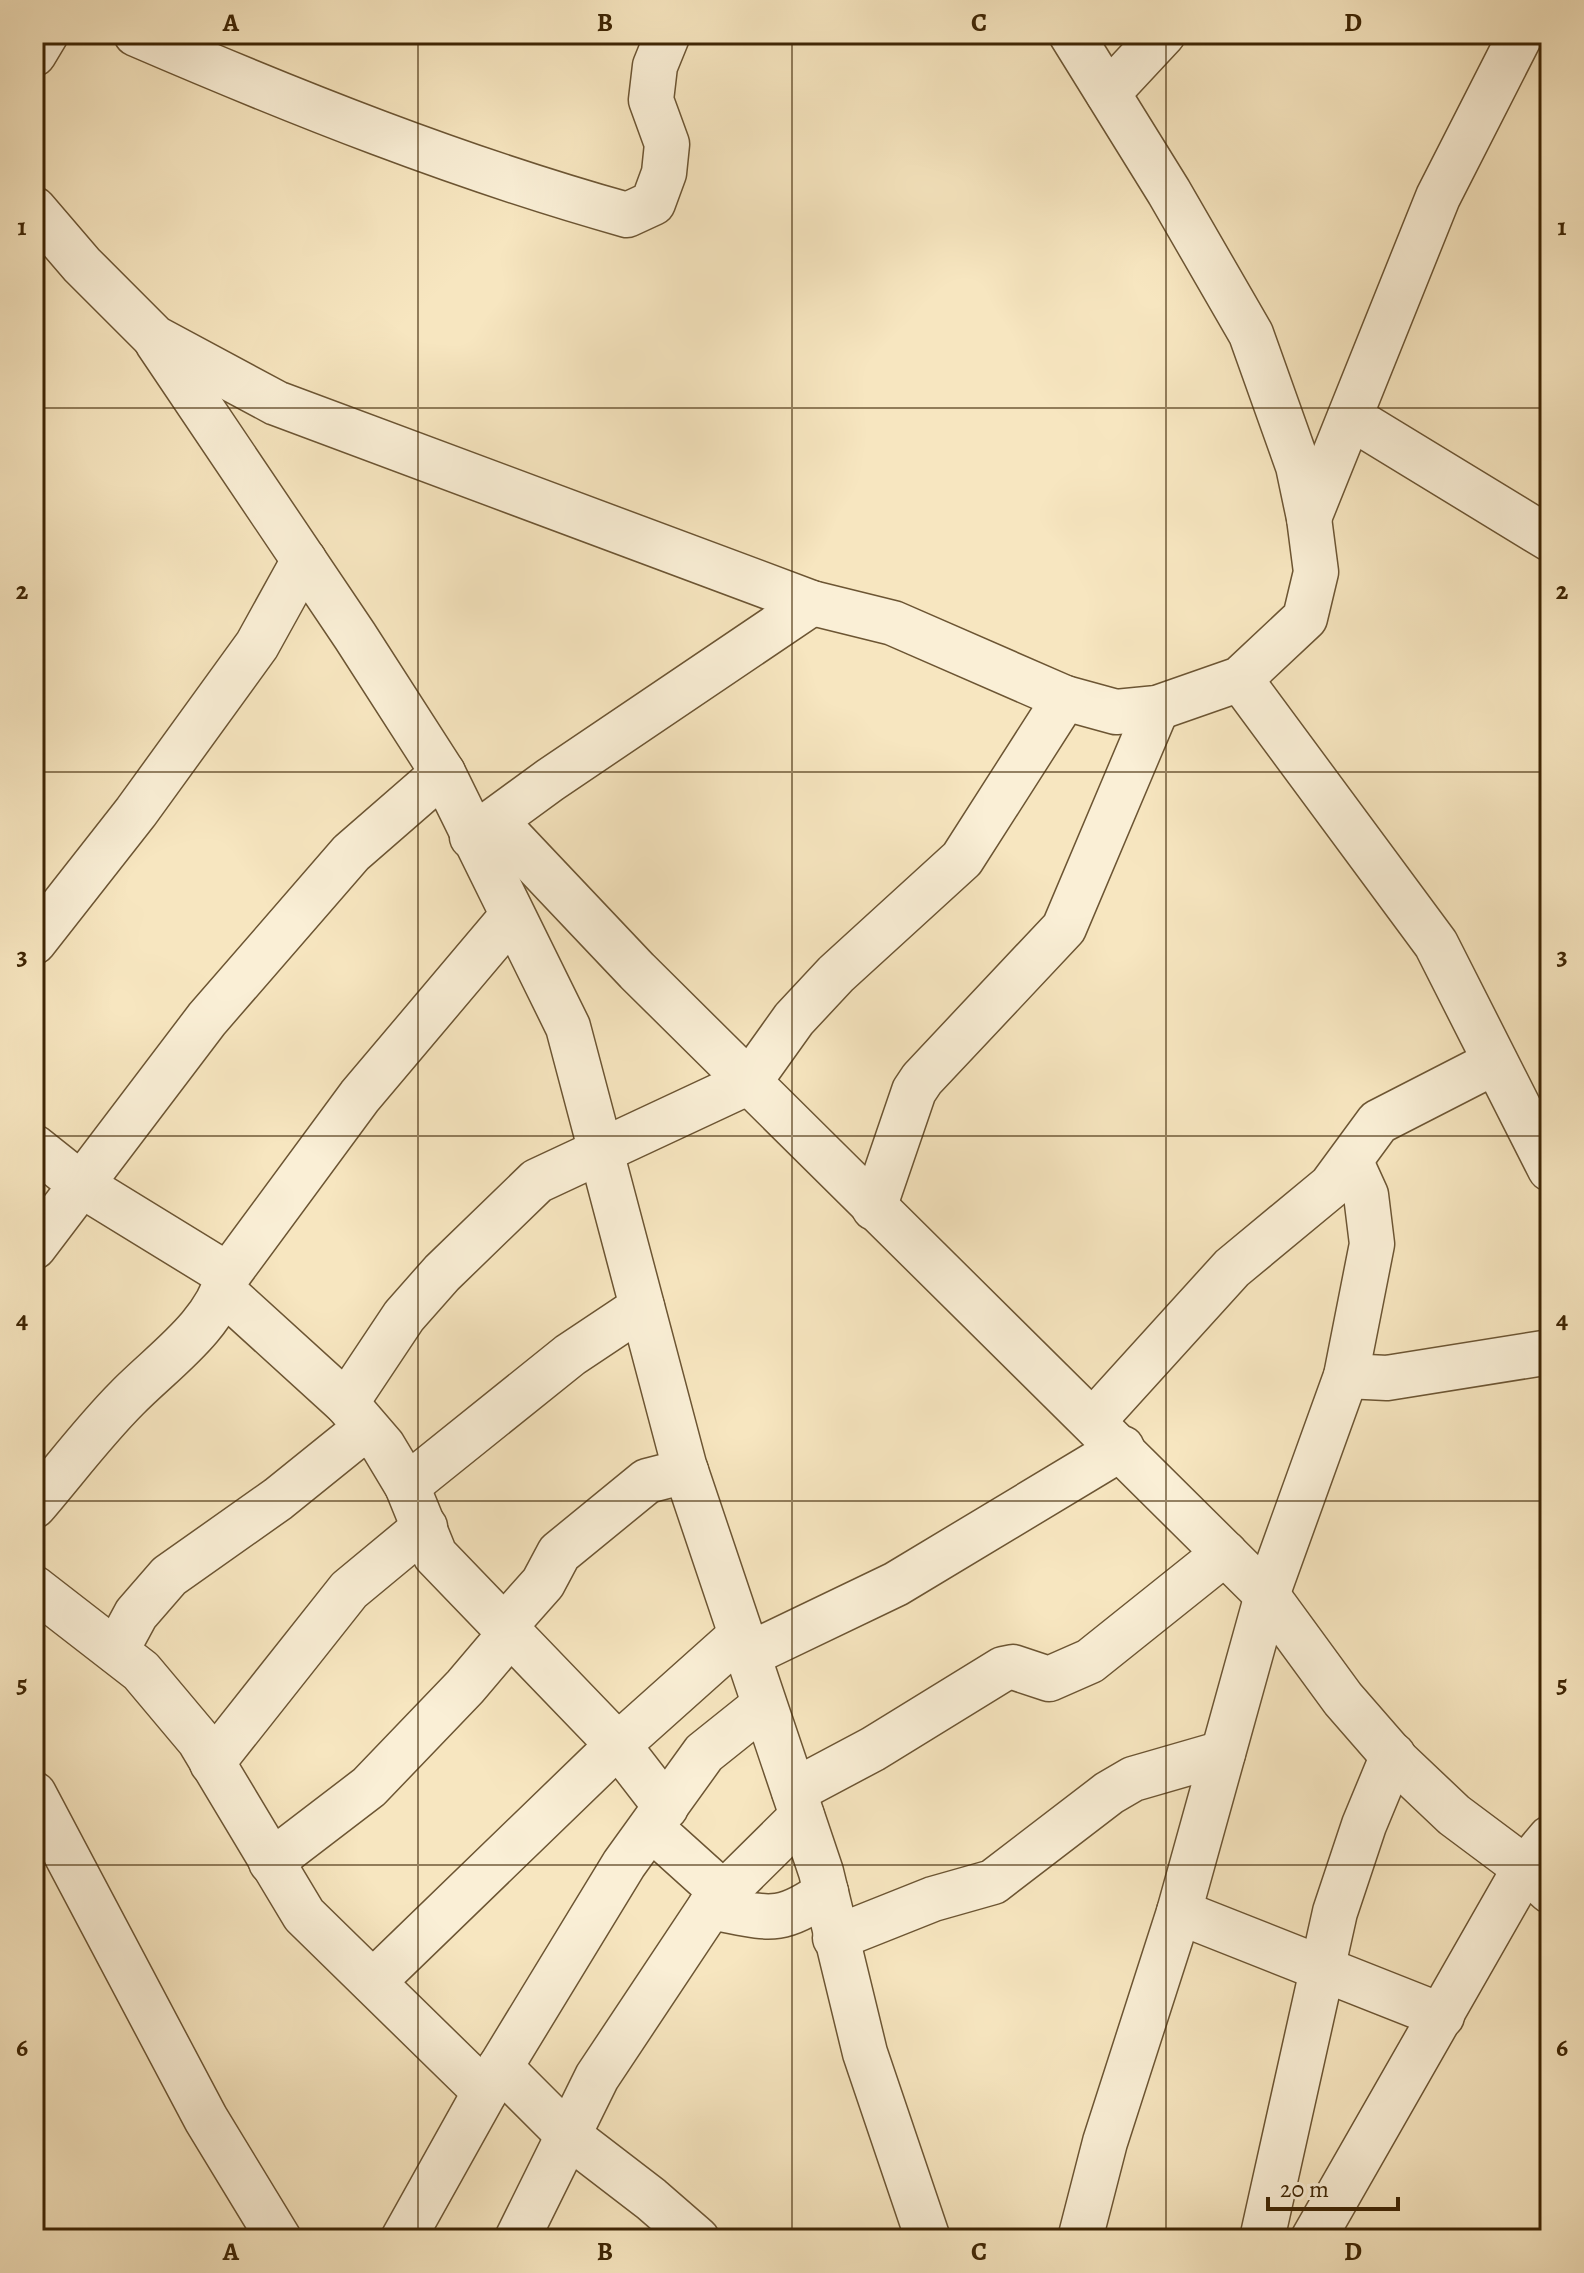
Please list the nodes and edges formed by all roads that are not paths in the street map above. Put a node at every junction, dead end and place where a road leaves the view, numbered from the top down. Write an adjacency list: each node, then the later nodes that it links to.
1 (46, 34): 7 (street)
2 (136, 34): 3 (street)
3 (668, 34)
4 (1071, 34): 8 (street)
5 (1163, 34): 8 (street)
6 (1521, 34): 11 (street)
7 (34, 54)
8 (1108, 93): 12 (street)
9 (34, 209): 10 (street)
10 (155, 338): 14 (street); 15 (street)
11 (1350, 417): 12 (street); 13 (street)
12 (1309, 518): 16 (street)
13 (1550, 539)
14 (304, 560): 19 (street); 22 (street)
15 (812, 603): 17 (street); 20 (street)
16 (1240, 679): 18 (street); 23 (street)
17 (1065, 698): 18 (street); 24 (street)
18 (1157, 708): 30 (street)
19 (443, 773): 20 (street); 29 (street)
20 (484, 829): 21 (street); 24 (street)
21 (512, 916): 26 (street); 32 (street)
22 (34, 942)
23 (1495, 1062): 27 (street); 28 (street)
24 (749, 1082): 26 (street); 30 (street)
25 (34, 1147): 29 (street)
26 (601, 1152): 33 (street); 36 (street)
27 (1351, 1162): 35 (street); 37 (street)
28 (1549, 1164)
29 (83, 1186): 31 (street); 32 (street)
30 (874, 1208): 37 (street)
31 (34, 1247)
32 (226, 1284): 36 (street); 40 (street)
33 (642, 1307): 38 (street); 39 (street)
34 (1550, 1352): 35 (street)
35 (1346, 1376): 44 (street)
36 (356, 1416): 39 (street); 47 (street)
37 (1108, 1434): 42 (street); 46 (street)
38 (686, 1471): 45 (street); 46 (street)
39 (407, 1486): 41 (street)
40 (34, 1506)
41 (425, 1527): 45 (street); 52 (street)
42 (1225, 1553): 44 (street); 54 (street)
43 (34, 1588): 47 (street)
44 (1267, 1595): 50 (street); 51 (street)
45 (507, 1630): 49 (street); 56 (street)
46 (744, 1645): 48 (street); 49 (street)
47 (116, 1651): 52 (street)
48 (764, 1705): 54 (street); 55 (street)
49 (618, 1745): 55 (street); 63 (street)
50 (1223, 1753): 60 (street); 61 (street)
51 (1393, 1755): 57 (street); 62 (street)
52 (212, 1763): 56 (street)
53 (34, 1794): 68 (street)
54 (798, 1804): 58 (street); 59 (street)
55 (658, 1817): 59 (street); 65 (street)
56 (271, 1862): 63 (street)
57 (1542, 1866): 64 (street)
58 (826, 1892): 59 (street); 61 (street)
59 (716, 1900): 66 (street)
60 (1179, 1912): 62 (street); 73 (street)
61 (835, 1938): 72 (street)
62 (1324, 1969): 64 (street); 74 (street)
63 (373, 1982): 65 (street)
64 (1442, 2016): 67 (street)
65 (493, 2079): 66 (street); 69 (street)
66 (569, 2136): 70 (street); 71 (street)
67 (1324, 2236)
68 (279, 2239)
69 (403, 2239)
70 (517, 2239)
71 (697, 2239)
72 (928, 2239)
73 (1080, 2239)
74 (1262, 2239)

